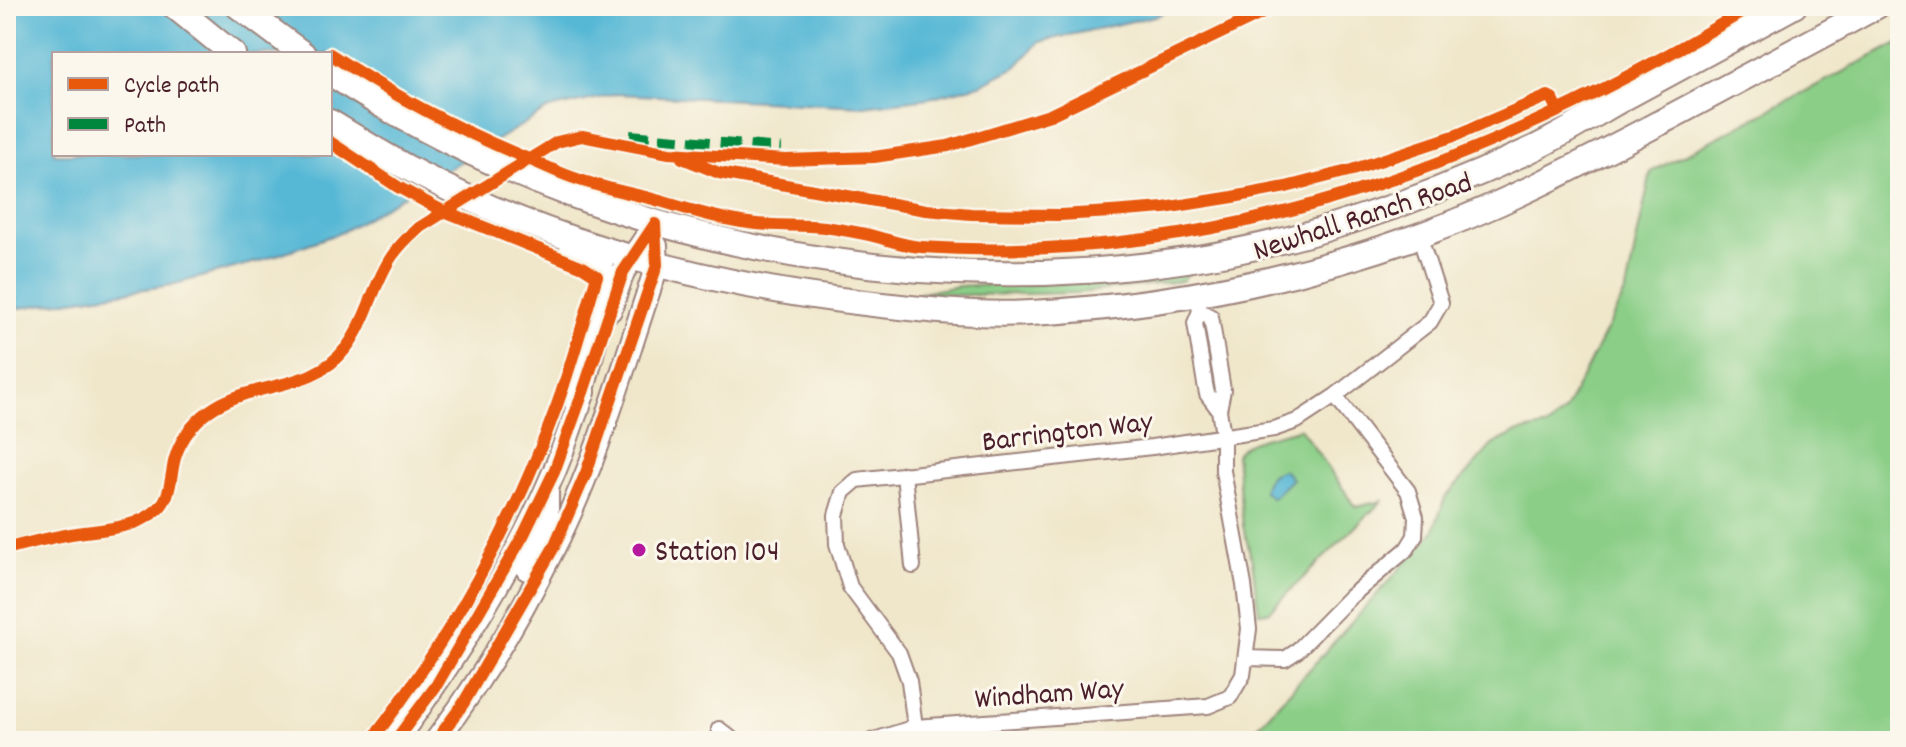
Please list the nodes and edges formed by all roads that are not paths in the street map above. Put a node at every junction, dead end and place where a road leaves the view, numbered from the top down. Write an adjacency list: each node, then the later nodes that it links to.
1 (174, 6): 7 (main road)
2 (238, 6): 8 (main road)
3 (1794, 6): 11 (main road, Newhall Ranch Road)
4 (1864, 6): 6 (main road)
5 (1877, 6): 6 (main road, Newhall Ranch Road)
6 (1810, 43): 14 (main road, Newhall Ranch Road)
7 (231, 52)
8 (300, 52)
9 (332, 74): 13 (main road, Newhall Ranch Road)
10 (332, 123): 12 (main road)
11 (1452, 183): 13 (main road, Newhall Ranch Road); 17 (main road)
12 (516, 218): 15 (main road, Newhall Ranch Road); 19 (main road)
13 (655, 224): 15 (main road); 16 (main road)
14 (1419, 235): 17 (main road, Newhall Ranch Road); 18 (street, Barrington Way)
15 (633, 258): 16 (main road, Newhall Ranch Road); 19 (main road)
16 (657, 265): 17 (main road, Newhall Ranch Road); 24 (main road)
17 (1199, 303): 20 (street)
18 (1335, 396): 20 (street, Barrington Way); 25 (street)
19 (578, 406): 22 (main road)
20 (1223, 435): 21 (street, Barrington Way); 25 (street)
21 (904, 474): 23 (street); 26 (street, Barrington Way)
22 (547, 487): 24 (main road); 28 (main road)
23 (913, 566)
24 (528, 595): 29 (main road)
25 (1246, 658): 26 (street, Windham Way)
26 (915, 727): 31 (street, Windham Way)
27 (719, 729): 30 (street)
28 (395, 741)
29 (436, 741)
30 (734, 741)
31 (871, 741)

